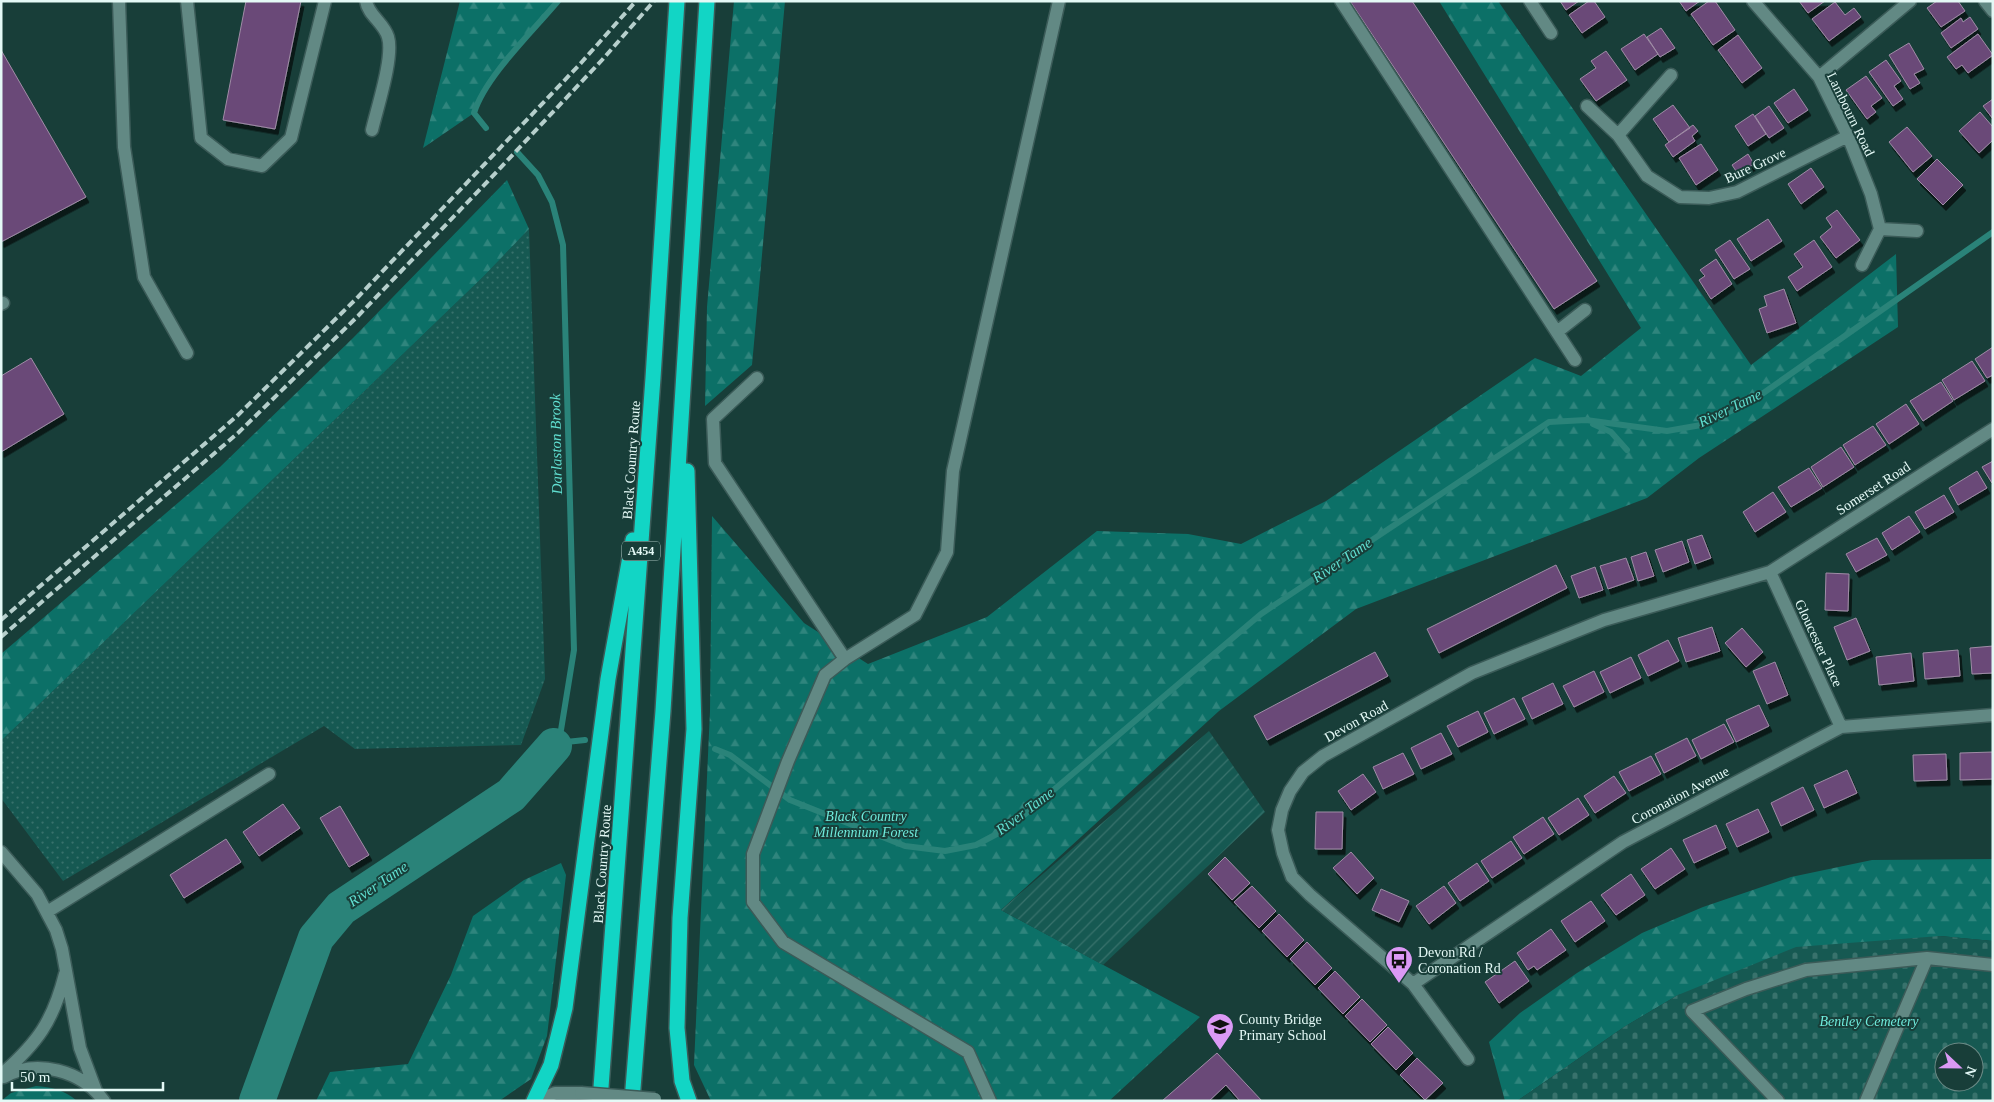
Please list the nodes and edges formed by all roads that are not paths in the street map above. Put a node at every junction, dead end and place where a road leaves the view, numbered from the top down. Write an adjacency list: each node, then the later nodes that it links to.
1 (119, 1): 26 (street)
2 (187, 1): 3 (street)
3 (325, 1)
4 (366, 1): 18 (street)
5 (677, 1): 31 (highway, Black Country Route / A454)
6 (707, 1): 28 (highway, A454)
7 (1060, 1): 33 (street)
8 (1341, 1): 25 (street)
9 (1530, 1): 14 (street)
10 (1753, 1): 16 (street, Lambourn Road)
11 (1910, 1): 16 (street)
12 (1985, 1): 13 (street)
13 (1993, 11)
14 (1551, 33)
15 (1671, 75): 19 (street)
16 (1819, 78): 20 (street, Lambourn Road)
17 (1587, 106): 19 (street, Bure Grove)
18 (372, 130)
19 (1618, 135): 20 (street, Bure Grove)
20 (1848, 136): 21 (street, Lambourn Road)
21 (1880, 229): 22 (street); 23 (street)
22 (1917, 231)
23 (1862, 265)
24 (1585, 310): 25 (street)
25 (1557, 332): 27 (street)
26 (187, 353)
27 (1575, 360)
28 (684, 374): 49 (highway, A454); 50 (highway)
29 (757, 378): 33 (street)
30 (1993, 429): 32 (street, Somerset Road)
31 (648, 459): 47 (highway); 48 (highway, Black Country Route / A454)
32 (1770, 572): 35 (street, Gloucester Place); 42 (street, Devon Road)
33 (845, 659): 51 (street)
34 (1993, 715): 35 (street, Coronation Avenue)
35 (1841, 726): 42 (street, Coronation Avenue)
36 (270, 774): 38 (street)
37 (1, 852): 38 (street)
38 (47, 912): 41 (street)
39 (1927, 958): 40 (street); 52 (street); 53 (street)
40 (1993, 965)
41 (66, 970): 44 (street); 45 (street)
42 (1413, 984): 43 (street, Devon Road)
43 (1468, 1059)
44 (1, 1077): 45 (street)
45 (102, 1098)
46 (660, 1100): 47 (street, bridge)
47 (535, 1101)
48 (600, 1101)
49 (632, 1101)
50 (689, 1101)
51 (990, 1101)
52 (1778, 1101)
53 (1866, 1101)

